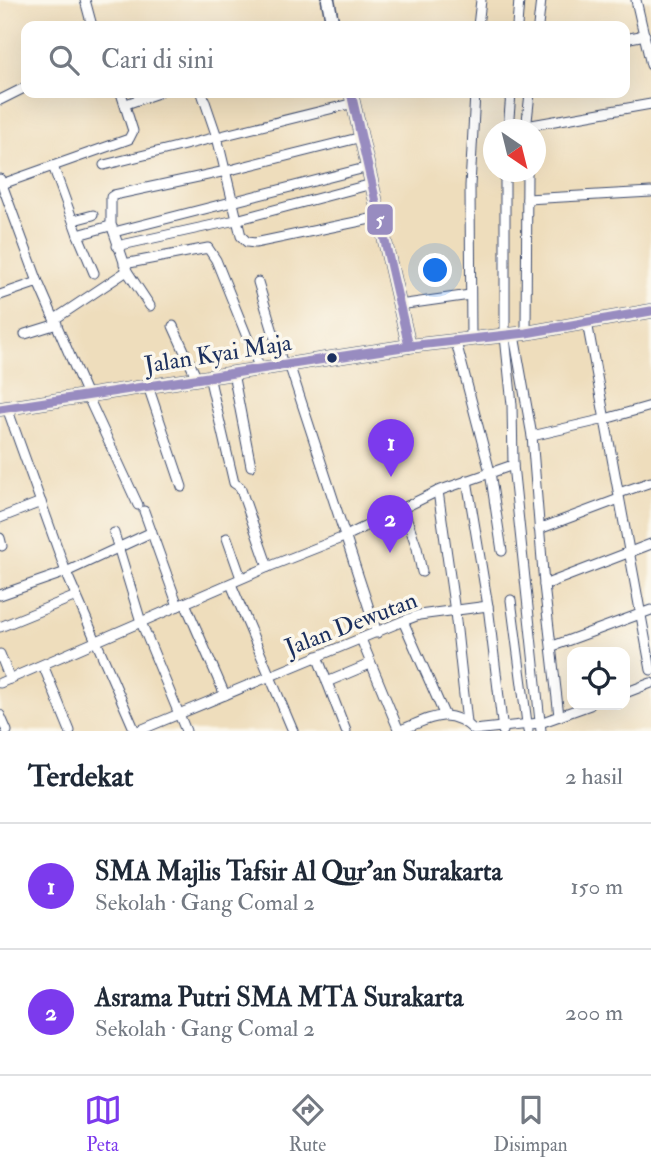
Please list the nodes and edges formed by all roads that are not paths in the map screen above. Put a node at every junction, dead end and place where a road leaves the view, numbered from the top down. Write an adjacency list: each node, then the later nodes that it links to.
1 (85, 0): 7 (street)
2 (328, 0): 8 (main road)
3 (481, 0): 9 (street)
4 (519, 0): 10 (street)
5 (541, 0): 11 (street)
6 (636, 0): 13 (street)
7 (91, 21)
8 (332, 21)
9 (479, 21)
10 (517, 21)
11 (539, 21)
12 (630, 39): 13 (street)
13 (648, 41): 14 (street)
14 (651, 65)
15 (21, 90): 23 (street)
16 (123, 98): 24 (street)
17 (143, 98): 24 (street)
18 (204, 98): 29 (street)
19 (353, 98): 29 (street); 30 (main road)
20 (475, 98): 56 (street)
21 (511, 98): 26 (street)
22 (529, 98): 27 (street)
23 (0, 100)
24 (126, 104): 32 (street)
25 (651, 104): 28 (street)
26 (509, 119)
27 (527, 119)
28 (546, 124)
29 (217, 137): 31 (street); 34 (street)
30 (362, 137): 33 (main road); 34 (street)
31 (104, 164)
32 (53, 166): 35 (street); 46 (street)
33 (369, 167): 38 (main road); 41 (street)
34 (226, 171): 41 (street); 48 (street)
35 (1, 182): 42 (street)
36 (506, 182): 64 (street)
37 (527, 182): 40 (street)
38 (372, 184): 45 (main road); 47 (street)
39 (651, 192): 40 (street)
40 (527, 199): 64 (street)
41 (232, 202): 47 (street); 48 (street)
42 (11, 205): 43 (street); 53 (street)
43 (0, 208)
44 (93, 215): 46 (street)
45 (380, 216): 47 (street); 57 (main road)
46 (74, 220): 49 (street)
47 (236, 220): 50 (street)
48 (112, 229): 49 (street); 50 (street)
49 (78, 235): 52 (street)
50 (117, 246): 51 (street)
51 (126, 267): 58 (street); 60 (street); 69 (street)
52 (93, 272)
53 (38, 282): 55 (street); 60 (street)
54 (258, 282): 68 (street)
55 (0, 295)
56 (470, 295): 57 (street); 65 (street)
57 (399, 305): 67 (main road)
58 (150, 306)
59 (651, 310): 61 (main road, Jalan Kyai Maja)
60 (56, 321): 63 (street); 73 (street)
61 (587, 322): 64 (main road, Jalan Kyai Maja); 76 (street)
62 (173, 326): 71 (street)
63 (25, 334)
64 (515, 335): 65 (main road, Jalan Kyai Maja); 77 (street); 78 (street)
65 (471, 340): 66 (main road, Jalan Kyai Maja)
66 (456, 342): 67 (main road, Jalan Kyai Maja); 80 (street)
67 (409, 346): 68 (main road, Jalan Kyai Maja)
68 (286, 365): 69 (main road, Jalan Kyai Maja); 92 (street)
69 (260, 369): 70 (main road, Jalan Kyai Maja)
70 (233, 373): 71 (main road, Jalan Kyai Maja); 79 (street)
71 (203, 377): 72 (main road, Jalan Kyai Maja); 98 (street)
72 (148, 386): 73 (main road, Jalan Kyai Maja); 83 (street)
73 (87, 395): 75 (main road, Jalan Kyai Maja); 90 (street)
74 (651, 406): 76 (street)
75 (4, 409): 86 (street)
76 (605, 419): 77 (street); 85 (street)
77 (532, 436): 89 (street)
78 (513, 465): 80 (street); 137 (street)
79 (251, 466)
80 (490, 472): 81 (street); 96 (street)
81 (467, 480): 84 (street); 108 (street)
82 (651, 482): 85 (street)
83 (182, 487)
84 (438, 491): 87 (street); 110 (street)
85 (619, 496): 89 (street); 97 (street)
86 (41, 502): 88 (street); 99 (street)
87 (403, 508): 92 (street); 100 (street)
88 (0, 518)
89 (539, 529): 103 (street)
90 (152, 532): 95 (street); 107 (street)
91 (114, 533): 95 (street)
92 (344, 537): 98 (street); 115 (street)
93 (227, 538): 101 (street)
94 (651, 544): 97 (street)
95 (118, 548): 99 (street); 113 (street)
96 (502, 551)
97 (629, 552): 103 (street); 111 (street)
98 (268, 566): 101 (street)
99 (66, 572): 104 (street); 105 (street)
100 (422, 572)
101 (241, 578): 102 (street)
102 (231, 584): 107 (street); 124 (street)
103 (544, 585): 118 (street)
104 (0, 595)
105 (76, 596): 114 (street); 117 (street)
106 (512, 600): 136 (street)
107 (181, 605): 113 (street); 129 (street)
108 (488, 606): 110 (street, Jalan Dewutan); 138 (street)
109 (651, 610): 111 (street)
110 (455, 612): 112 (street, Jalan Dewutan); 135 (street)
111 (640, 614): 118 (street); 123 (street)
112 (403, 621): 115 (street, Jalan Dewutan); 131 (street)
113 (141, 622): 117 (street); 133 (street)
114 (0, 627)
115 (377, 633): 116 (street, Jalan Dewutan)
116 (361, 639): 120 (street, Jalan Dewutan); 121 (street)
117 (95, 642): 122 (street); 141 (street)
118 (553, 646): 134 (street)
119 (0, 654): 125 (street)
120 (317, 656): 124 (street, Jalan Dewutan); 126 (street)
121 (370, 664): 126 (street); 145 (street)
122 (43, 665): 125 (street); 140 (street)
123 (651, 670)
124 (270, 676): 129 (street, Jalan Dewutan); 143 (street, Jalan Dewutan)
125 (5, 681)
126 (327, 682): 144 (street)
127 (651, 683): 128 (street)
128 (630, 691)
129 (225, 695): 133 (street, Jalan Dewutan)
130 (576, 710): 134 (street)
131 (443, 714): 135 (street); 145 (street)
132 (0, 715): 139 (street)
133 (179, 715): 141 (street, Jalan Dewutan); 142 (street)
134 (559, 716): 137 (street)
135 (467, 723): 146 (street)
136 (528, 727): 137 (street); 138 (street)
137 (540, 727)
138 (503, 729): 146 (street)
139 (7, 731)
140 (70, 731)
141 (136, 731)
142 (186, 731)
143 (293, 731)
144 (346, 731)
145 (398, 731)
146 (475, 731)

